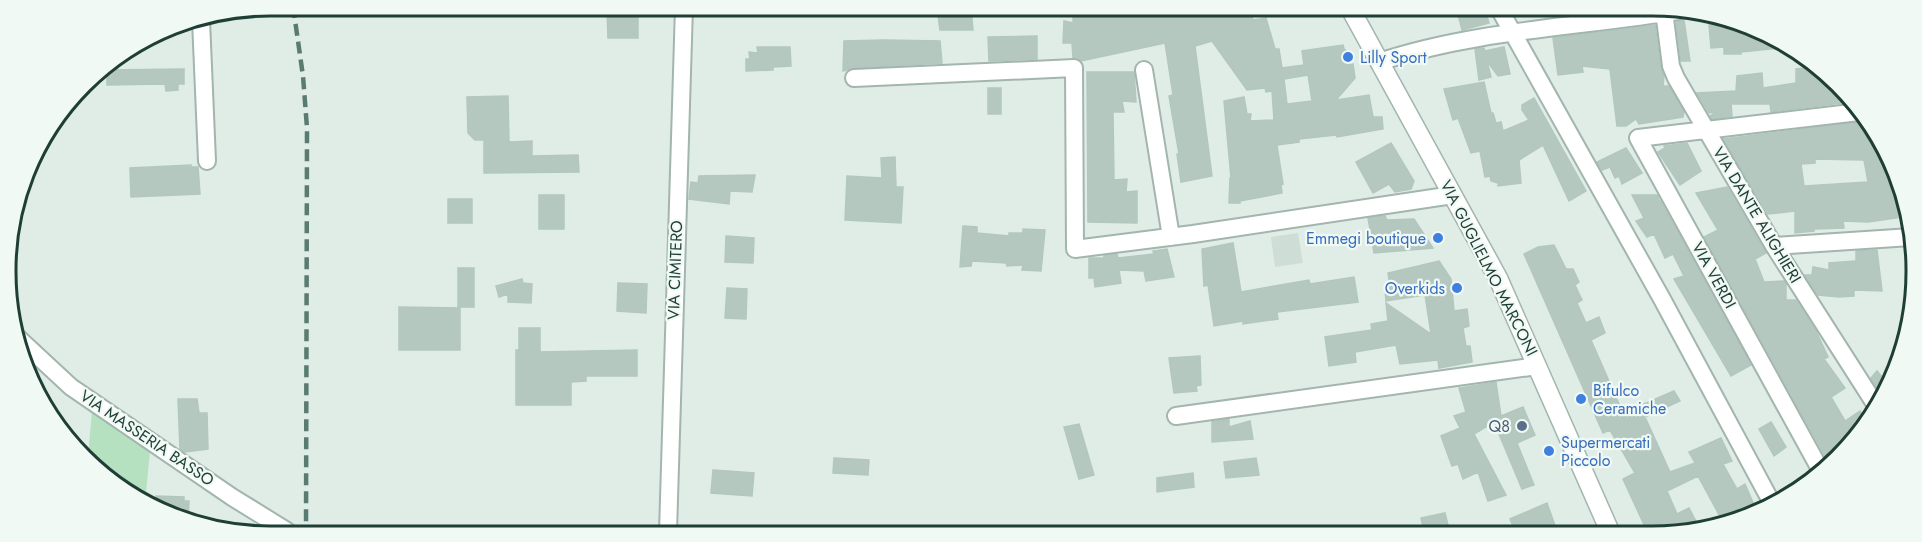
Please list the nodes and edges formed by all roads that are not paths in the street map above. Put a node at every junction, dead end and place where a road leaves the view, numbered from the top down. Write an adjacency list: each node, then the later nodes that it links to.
1 (684, 16): 25 (street, VIA CIMITERO)
2 (1354, 16): 8 (street, VIA GUGLIELMO MARCONI)
3 (1503, 16): 7 (street)
4 (1639, 16): 7 (street)
5 (1669, 17): 12 (street, VIA DANTE ALIGHIERI)
6 (201, 26): 13 (street)
7 (1512, 33): 8 (street); 23 (street)
8 (1379, 62): 14 (street, VIA GUGLIELMO MARCONI)
9 (1144, 70): 15 (street)
10 (854, 78): 15 (street)
11 (1850, 113): 12 (street)
12 (1705, 129): 17 (street, VIA DANTE ALIGHIERI); 22 (street, VIA VERDI)
13 (207, 161)
14 (1454, 195): 15 (street); 19 (street, VIA GUGLIELMO MARCONI)
15 (1171, 237)
16 (1903, 238): 17 (street)
17 (1774, 246): 20 (street, VIA DANTE ALIGHIERI)
18 (28, 347): 24 (street, VIA MASSERIA BASSO)
19 (1537, 366): 21 (street); 26 (street, VIA GUGLIELMO MARCONI)
20 (1871, 398)
21 (1176, 416)
22 (1817, 464)
23 (1768, 496)
24 (279, 526)
25 (668, 526)
26 (1607, 526)

